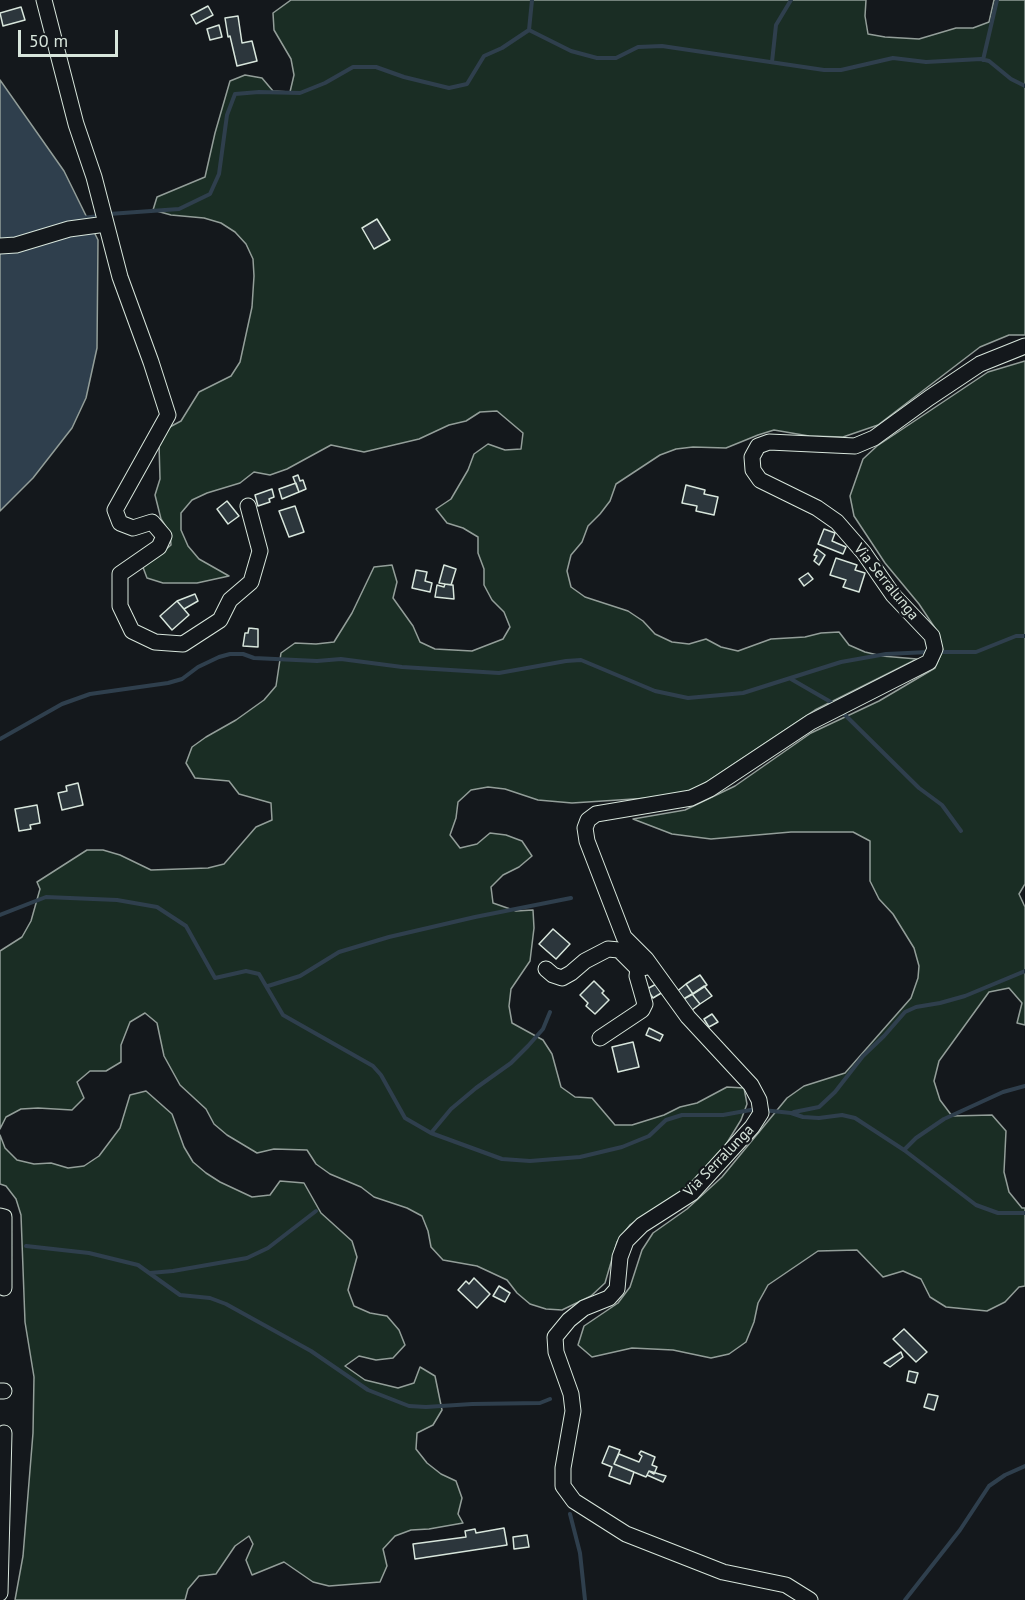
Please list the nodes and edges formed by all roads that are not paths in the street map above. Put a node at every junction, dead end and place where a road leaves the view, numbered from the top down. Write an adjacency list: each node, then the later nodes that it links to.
1 (44, 0): 2 (street)
2 (106, 224): 3 (street); 5 (street)
3 (0, 246)
4 (1025, 346): 6 (street, Via Serralunga)
5 (248, 506)
6 (645, 967): 7 (street, Via Serralunga); 8 (street); 13 (street, Via Serralunga)
7 (546, 969)
8 (600, 1038)
9 (0, 1216): 10 (street)
10 (4, 1287)
11 (4, 1433): 12 (street)
12 (0, 1593)
13 (810, 1600)

